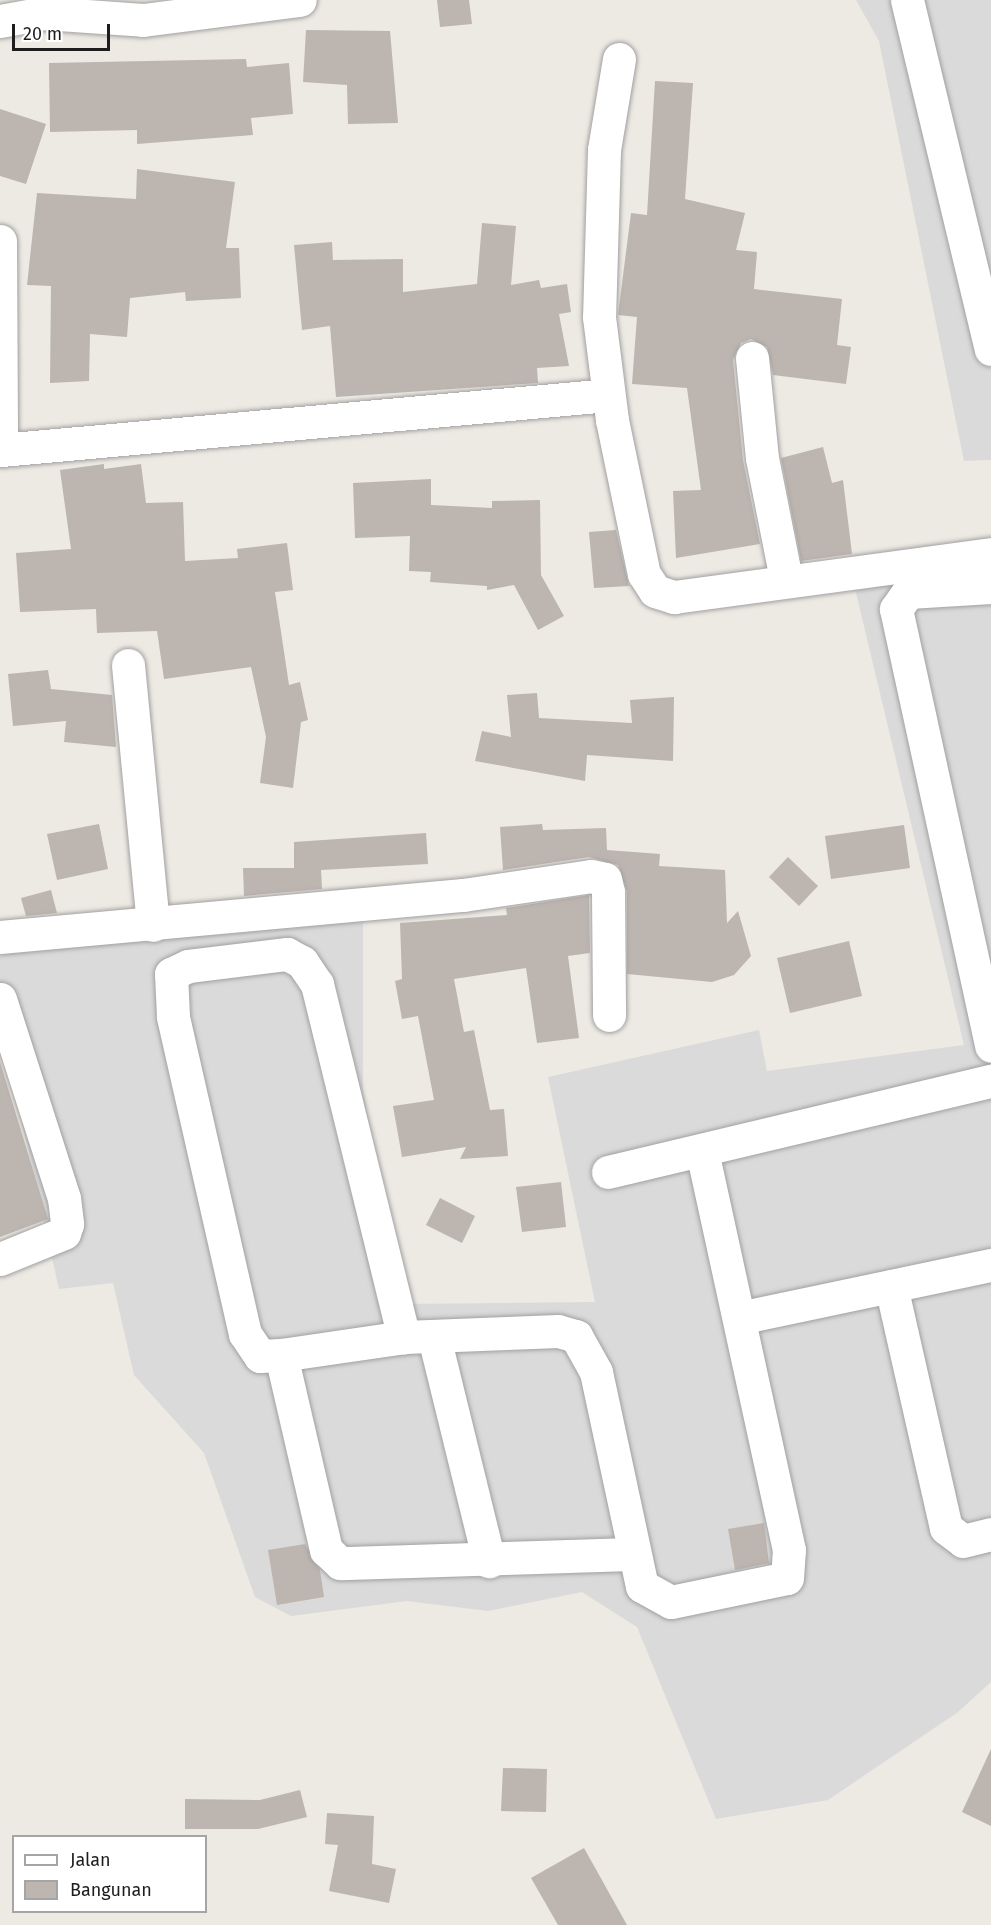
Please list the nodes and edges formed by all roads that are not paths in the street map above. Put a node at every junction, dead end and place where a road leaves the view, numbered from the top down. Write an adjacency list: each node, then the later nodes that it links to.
1 (300, 0): 3 (street)
2 (914, 1): 7 (street)
3 (0, 21)
4 (619, 59): 9 (street)
5 (0, 242): 6 (street)
6 (2, 298): 10 (street)
7 (991, 349)
8 (752, 358): 12 (street)
9 (609, 395): 10 (street); 12 (street)
10 (1, 451)
11 (991, 554): 12 (street)
12 (786, 579)
13 (991, 587): 16 (street)
14 (128, 665): 15 (street)
15 (153, 925): 17 (street); 19 (street)
16 (979, 926): 20 (street)
17 (0, 937)
18 (0, 999): 24 (street)
19 (609, 1015)
20 (991, 1046)
21 (991, 1081): 22 (street)
22 (702, 1151): 23 (street); 27 (street)
23 (608, 1172)
24 (0, 1259)
25 (991, 1265): 26 (street)
26 (891, 1286): 27 (street); 30 (street)
27 (739, 1318): 31 (street)
28 (419, 1337): 29 (street); 29 (street); 31 (street); 32 (street)
29 (282, 1355): 32 (street)
30 (991, 1534)
31 (631, 1554): 32 (street)
32 (489, 1561)

